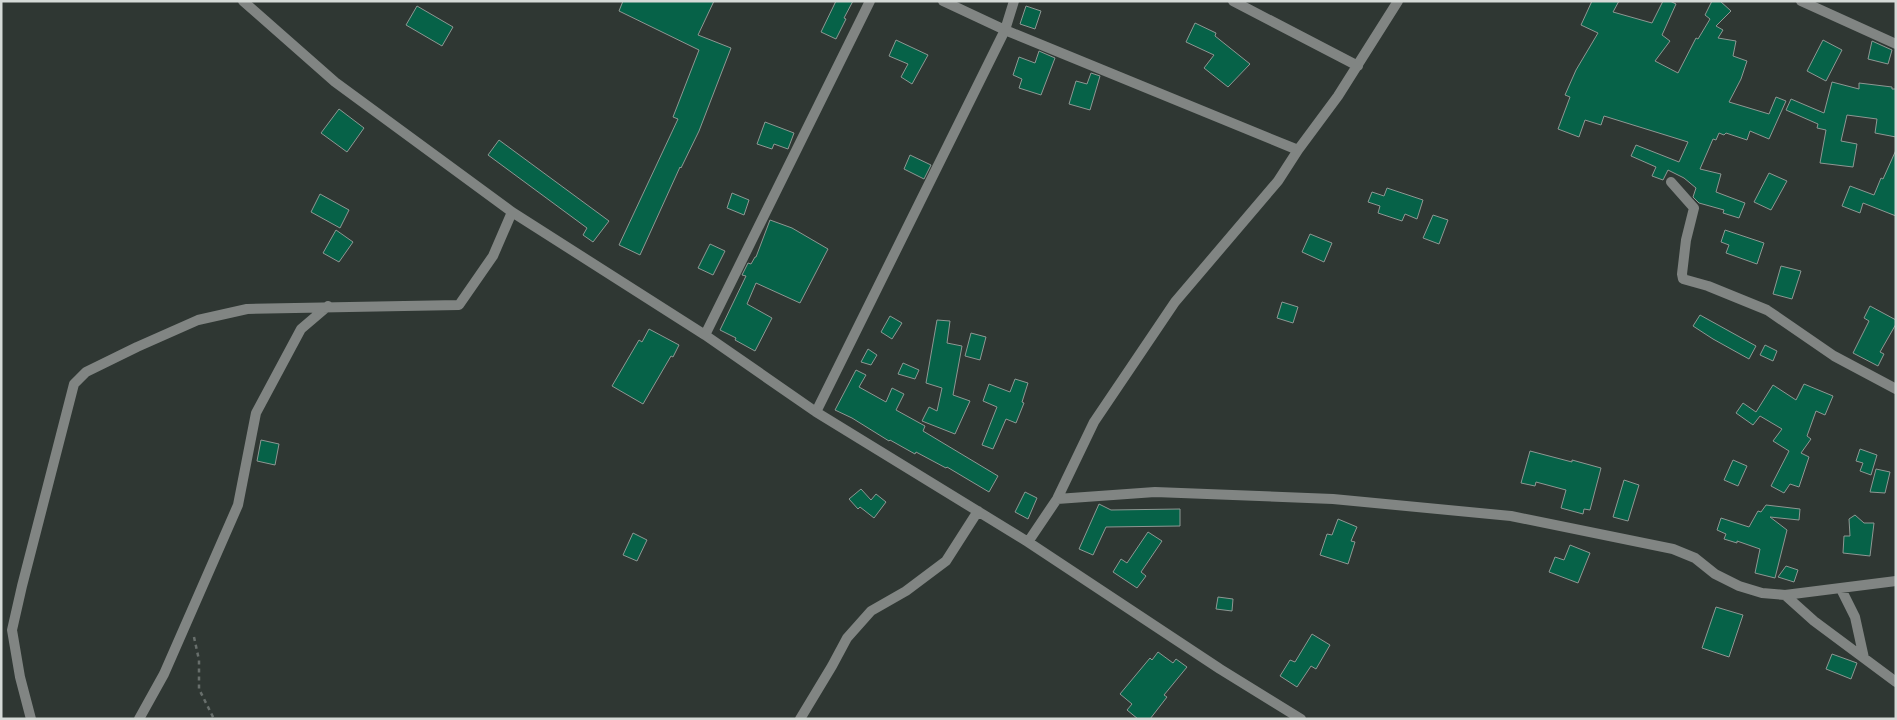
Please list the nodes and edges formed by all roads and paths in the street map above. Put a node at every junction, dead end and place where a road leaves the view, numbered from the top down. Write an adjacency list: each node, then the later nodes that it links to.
1 (243, 1): 13 (street)
2 (870, 1): 15 (street)
3 (943, 1): 8 (street)
4 (1014, 1): 8 (street)
5 (1233, 1): 10 (street)
6 (1398, 1): 10 (street)
7 (1801, 1): 9 (street)
8 (1005, 30): 11 (street); 17 (street)
9 (1896, 44)
10 (1358, 66): 11 (street)
11 (1298, 150): 18 (street)
12 (1671, 182): 16 (street)
13 (512, 212): 14 (street); 15 (street)
14 (328, 306): 24 (street); 27 (street)
15 (704, 335): 17 (street)
16 (1895, 388)
17 (816, 412): 19 (street)
18 (1057, 499): 20 (street); 23 (street)
19 (978, 511): 20 (street); 30 (street)
20 (1028, 542): 31 (street)
21 (1896, 581): 22 (street)
22 (1841, 589): 23 (street); 25 (street)
23 (1785, 596): 25 (street)
24 (190, 616): 28 (street); 29 (path)
25 (1864, 658): 26 (street)
26 (1896, 682)
27 (31, 719)
28 (140, 719)
29 (214, 719)
30 (800, 719)
31 (1301, 719)

